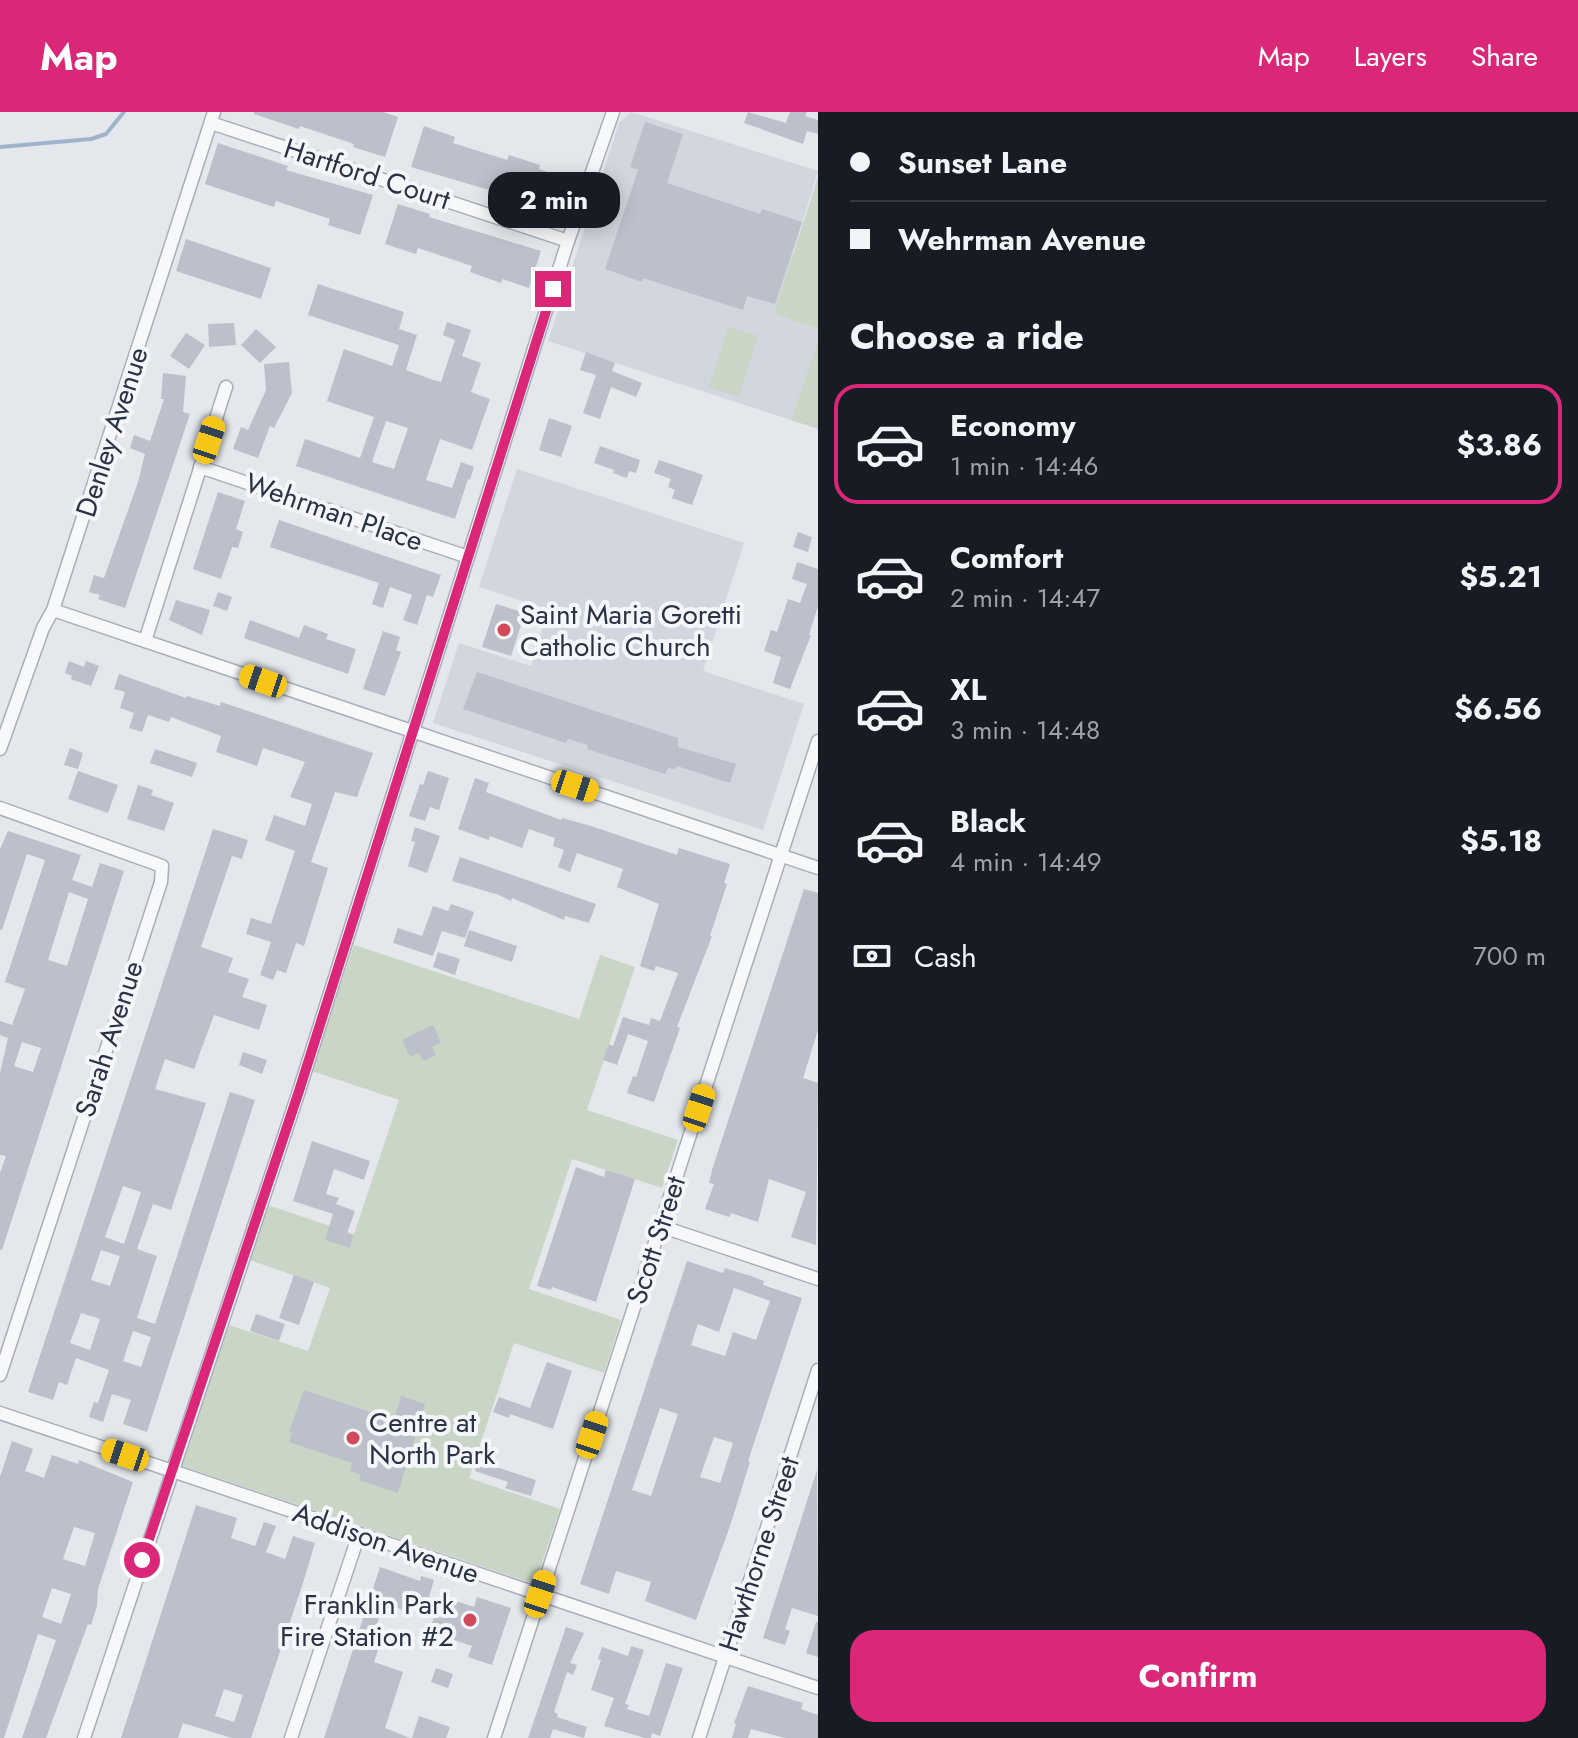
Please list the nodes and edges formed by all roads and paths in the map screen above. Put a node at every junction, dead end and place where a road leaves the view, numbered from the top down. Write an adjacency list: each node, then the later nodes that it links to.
1 (613, 112): 3 (street)
2 (213, 118): 3 (street, Hartford Court); 7 (street, Denley Avenue)
3 (568, 241): 6 (street)
4 (226, 387): 5 (street)
5 (200, 467): 6 (street, Wehrman Place); 8 (street)
6 (468, 557): 9 (street)
7 (53, 610): 8 (street); 11 (street, Denley Avenue)
8 (145, 641): 9 (street)
9 (412, 731): 13 (street); 20 (street)
10 (818, 741): 13 (street, Scott Street)
11 (0, 749)
12 (0, 808): 18 (street, Sarah Avenue)
13 (781, 855): 14 (street); 15 (street, Scott Street)
14 (818, 868)
15 (660, 1226): 16 (street); 22 (street, Scott Street)
16 (818, 1279)
17 (818, 1370): 23 (street, Hawthorne Street)
18 (0, 1375)
19 (0, 1413): 20 (street, Addison Avenue)
20 (172, 1471): 21 (street, Addison Avenue); 25 (street)
21 (359, 1534): 22 (street, Addison Avenue); 26 (street)
22 (540, 1594): 23 (street, Addison Avenue); 27 (street, Scott Street)
23 (726, 1657): 24 (street, Addison Avenue); 28 (street, Hawthorne Street)
24 (818, 1688)
25 (84, 1738)
26 (291, 1738)
27 (494, 1738)
28 (699, 1738)

